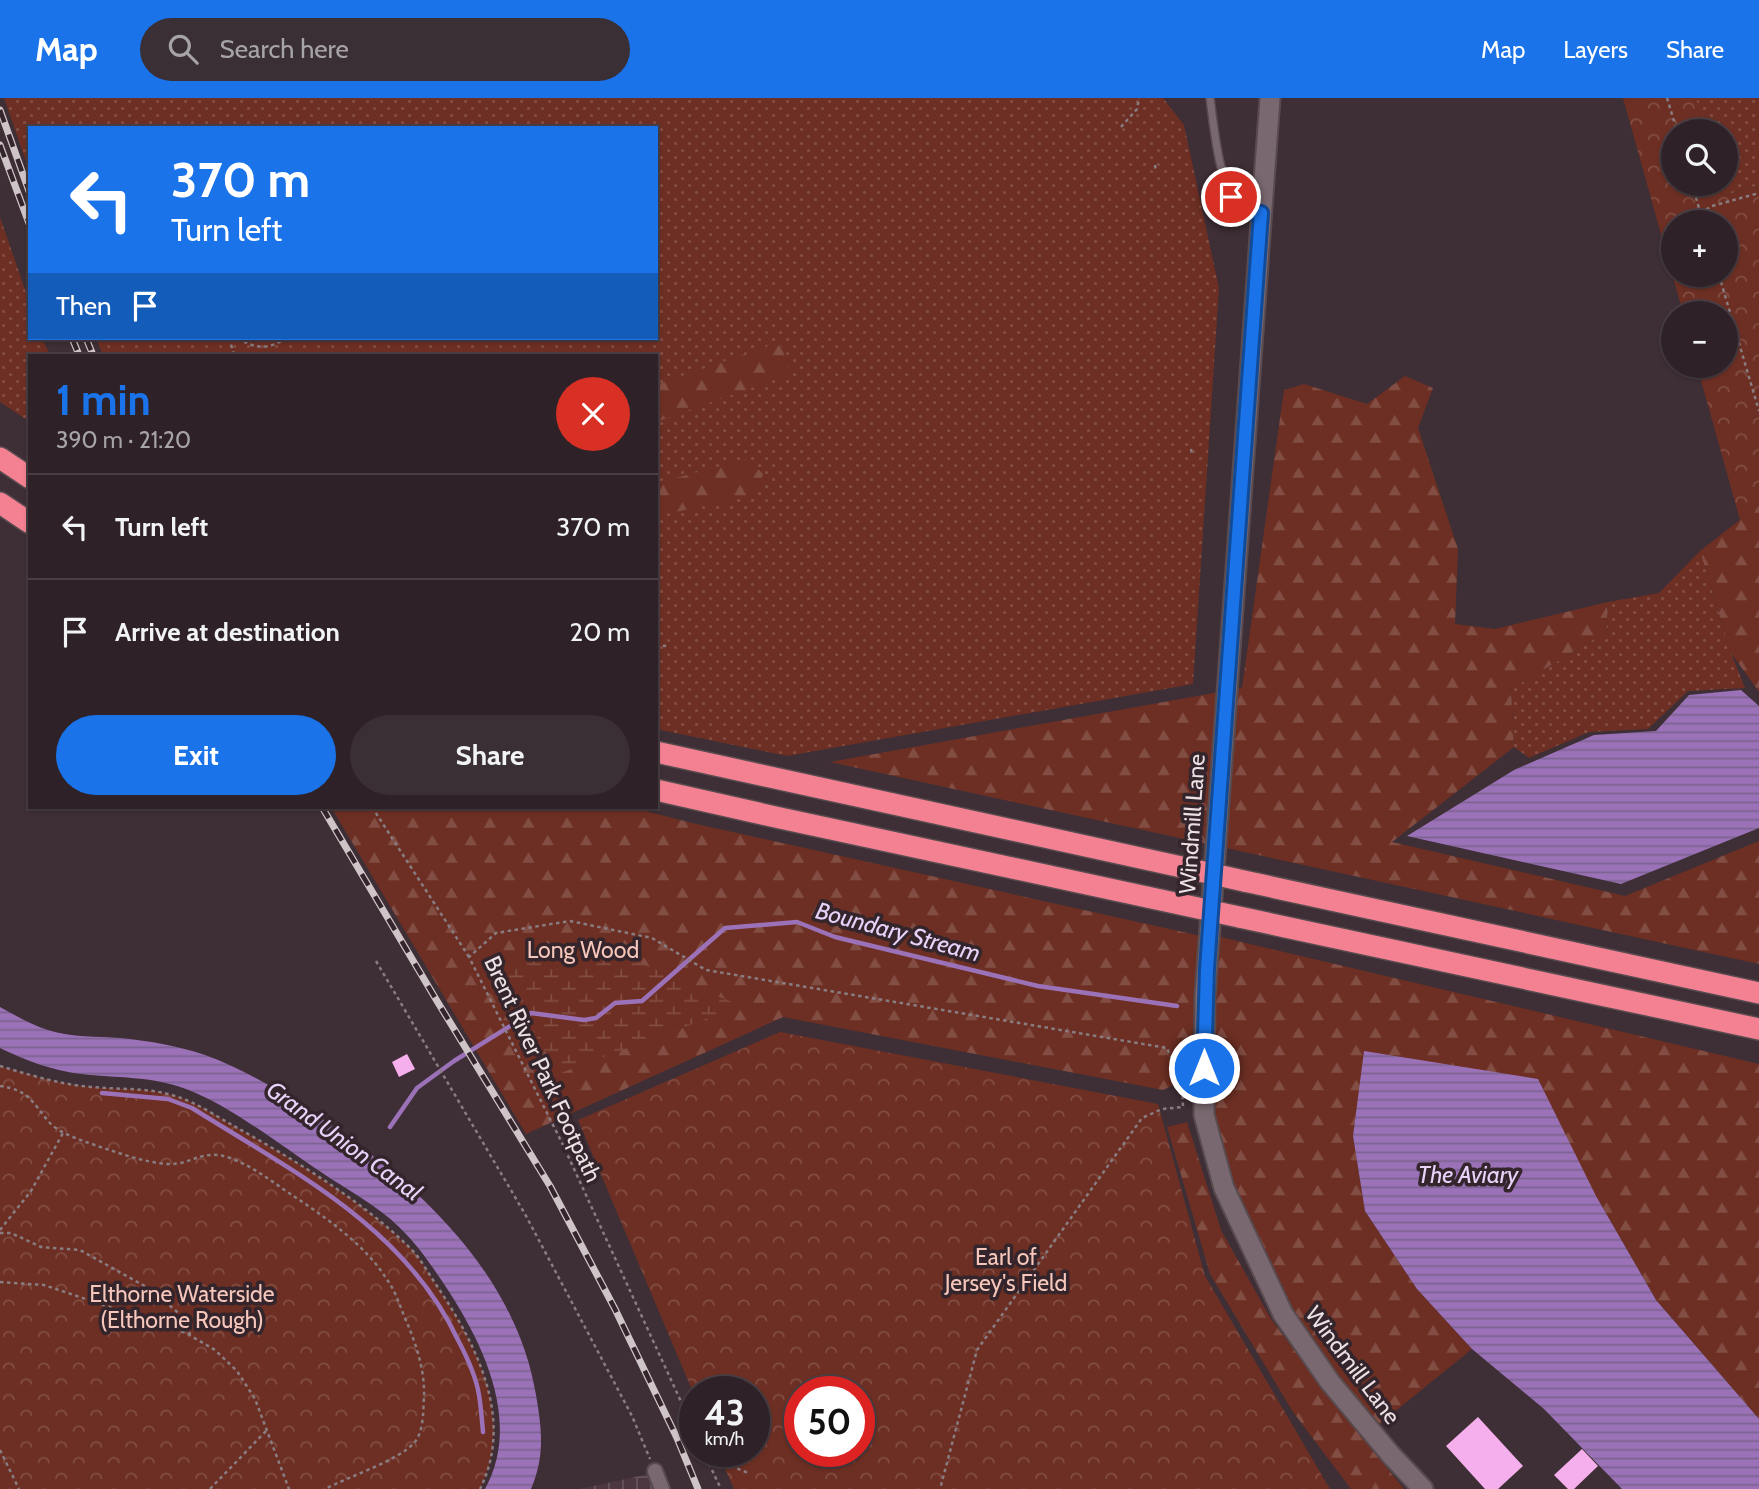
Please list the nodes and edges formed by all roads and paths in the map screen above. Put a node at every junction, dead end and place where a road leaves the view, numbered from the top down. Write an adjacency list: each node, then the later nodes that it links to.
1 (1139, 98): 6 (path)
2 (1210, 98): 11 (lane)
3 (1270, 98): 11 (main road, Windmill Lane)
4 (1667, 98): 5 (path)
5 (1673, 119)
6 (1121, 127)
7 (1155, 166): 8 (path)
8 (1156, 172)
9 (1759, 194): 10 (path)
10 (1705, 210)
11 (1261, 213): 52 (main road, Windmill Lane)
12 (1723, 287): 15 (path)
13 (242, 340): 14 (path)
14 (282, 340)
15 (1759, 411)
16 (1191, 449): 17 (path)
17 (1192, 454)
18 (0, 458): 19 (highway)
19 (28, 477)
20 (0, 503): 21 (highway)
21 (28, 522)
22 (658, 645): 23 (path)
23 (666, 646)
24 (658, 752): 29 (highway, bridge)
25 (658, 790): 30 (highway, bridge)
26 (373, 809): 27 (path)
27 (470, 957): 37 (path, Brent River Park Footpath); 51 (path, Brent River Park Footpath)
28 (376, 961): 42 (path)
29 (1759, 993)
30 (1759, 1029)
31 (0, 1066): 48 (path)
32 (0, 1086): 33 (path)
33 (63, 1133): 34 (path); 47 (path)
34 (0, 1231): 36 (path)
35 (0, 1282): 36 (path)
36 (190, 1336): 38 (path)
37 (679, 1397)
38 (267, 1430): 45 (path); 46 (path)
39 (0, 1450): 44 (path)
40 (711, 1467): 50 (path)
41 (735, 1467): 43 (path)
42 (655, 1471): 49 (street)
43 (748, 1473)
44 (19, 1489)
45 (210, 1489)
46 (289, 1489)
47 (325, 1489)
48 (480, 1489)
49 (662, 1489)
50 (721, 1489)
51 (940, 1489)
52 (1423, 1489)

